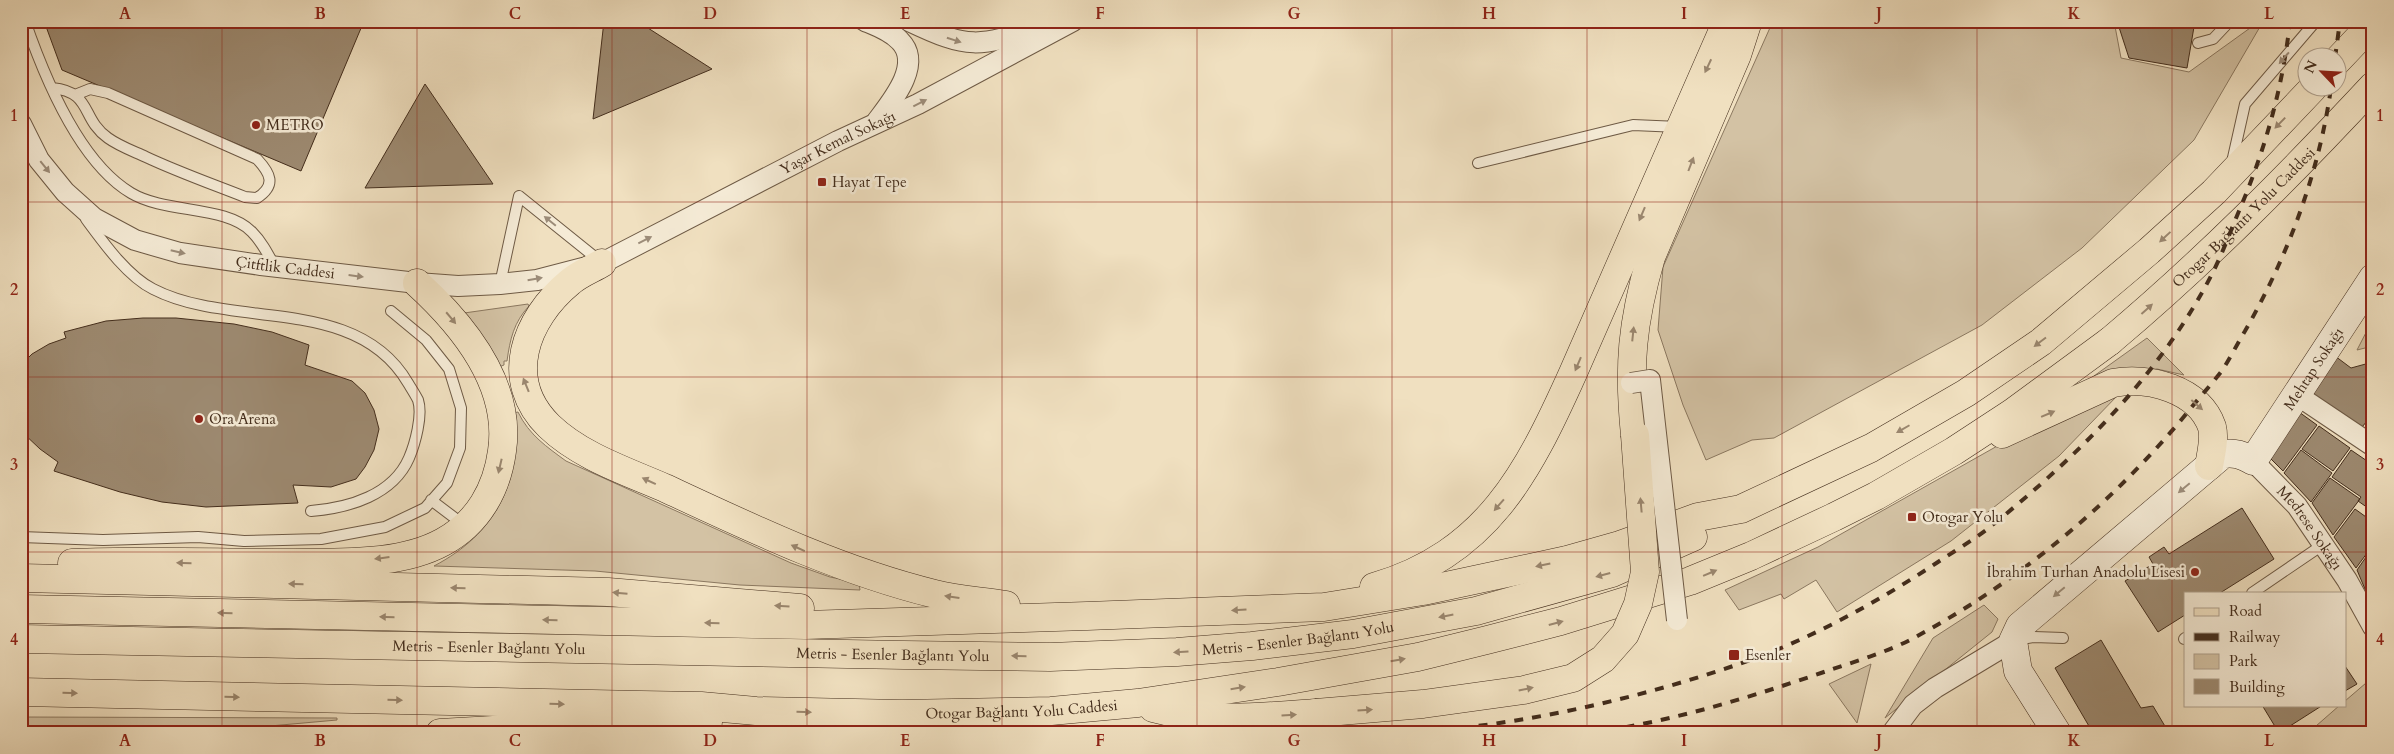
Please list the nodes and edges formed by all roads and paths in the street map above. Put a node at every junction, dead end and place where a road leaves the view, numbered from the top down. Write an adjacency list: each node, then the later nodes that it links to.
1 (25, 21): 13 (lane)
2 (866, 21): 17 (street)
3 (909, 21): 4 (street, one-way to 4)
4 (1073, 21): 17 (street, Yaşar Kemal Sokağı, one-way to 4)
5 (1727, 21): 19 (main road, one-way to 19)
6 (1748, 21): 19 (main road)
7 (2230, 21): 10 (lane)
8 (2316, 21): 22 (lane, one-way to 22)
9 (2373, 23): 11 (main road)
10 (2198, 43)
11 (2346, 51)
12 (2373, 86): 21 (main road, Otogar Bağlantı Yolu Caddesi)
13 (52, 88): 14 (lane); 25 (lane)
14 (75, 95): 14 (lane)
15 (2304, 98): 22 (main road, one-way to 22)
16 (2373, 115): 21 (main road)
17 (876, 123): 24 (street, Yaşar Kemal Sokağı, one-way to 17)
18 (21, 124): 23 (street, Çitftlik Caddesi, one-way to 23)
19 (1690, 132): 20 (lane); 30 (main road, one-way to 19); 45 (main road, one-way to 45)
20 (1478, 163)
21 (2300, 164): 33 (main road, Otogar Bağlantı Yolu Caddesi, one-way to 21)
22 (2229, 176): 37 (main road, one-way to 37)
23 (66, 192): 25 (street, Çitftlik Caddesi, one-way to 25); 38 (lane)
24 (602, 263): 28 (street, Çitftlik Caddesi, one-way to 24); 28 (lane, one-way to 28); 47 (main road, one-way to 24)
25 (275, 266): 27 (street, Çitftlik Caddesi, one-way to 27)
26 (2373, 278): 31 (street, Mehtap Sokağı)
27 (417, 283): 28 (street, Çitftlik Caddesi); 39 (main road, one-way to 39)
28 (500, 284)
29 (391, 311): 36 (lane)
30 (1631, 383): 49 (street, bridge); 55 (main road, one-way to 30, bridge)
31 (2297, 395): 32 (street); 34 (street, Mehtap Sokağı)
32 (2370, 440)
33 (1954, 451): 35 (main road, one-way to 35); 55 (main road, Otogar Bağlantı Yolu Caddesi, one-way to 33)
34 (2252, 461): 35 (street); 41 (street, Medrese Sokağı)
35 (2209, 466): 53 (street, one-way to 53)
36 (431, 500): 39 (lane); 40 (lane)
37 (1742, 509): 45 (main road, one-way to 45); 52 (main road, Metris - Esenler Bağlantı Yolu, one-way to 52)
38 (312, 511)
39 (466, 527): 42 (main road, one-way to 42)
40 (21, 537)
41 (2324, 544): 44 (lane); 50 (street, Medrese Sokağı)
42 (21, 570)
43 (21, 578): 48 (main road, one-way to 43)
44 (2253, 592)
45 (1288, 607): 47 (main road, one-way to 47)
46 (21, 609): 48 (main road, one-way to 46)
47 (1087, 616): 48 (main road)
48 (988, 618)
49 (1678, 620)
50 (2373, 627)
51 (2063, 638): 53 (lane)
52 (21, 639)
53 (2013, 641): 58 (street); 59 (street)
54 (21, 692): 56 (main road, one-way to 56)
55 (1138, 703): 56 (main road, Otogar Bağlantı Yolu Caddesi, one-way to 55)
56 (756, 712): 57 (main road)
57 (440, 733)
58 (1892, 733)
59 (2057, 733)

